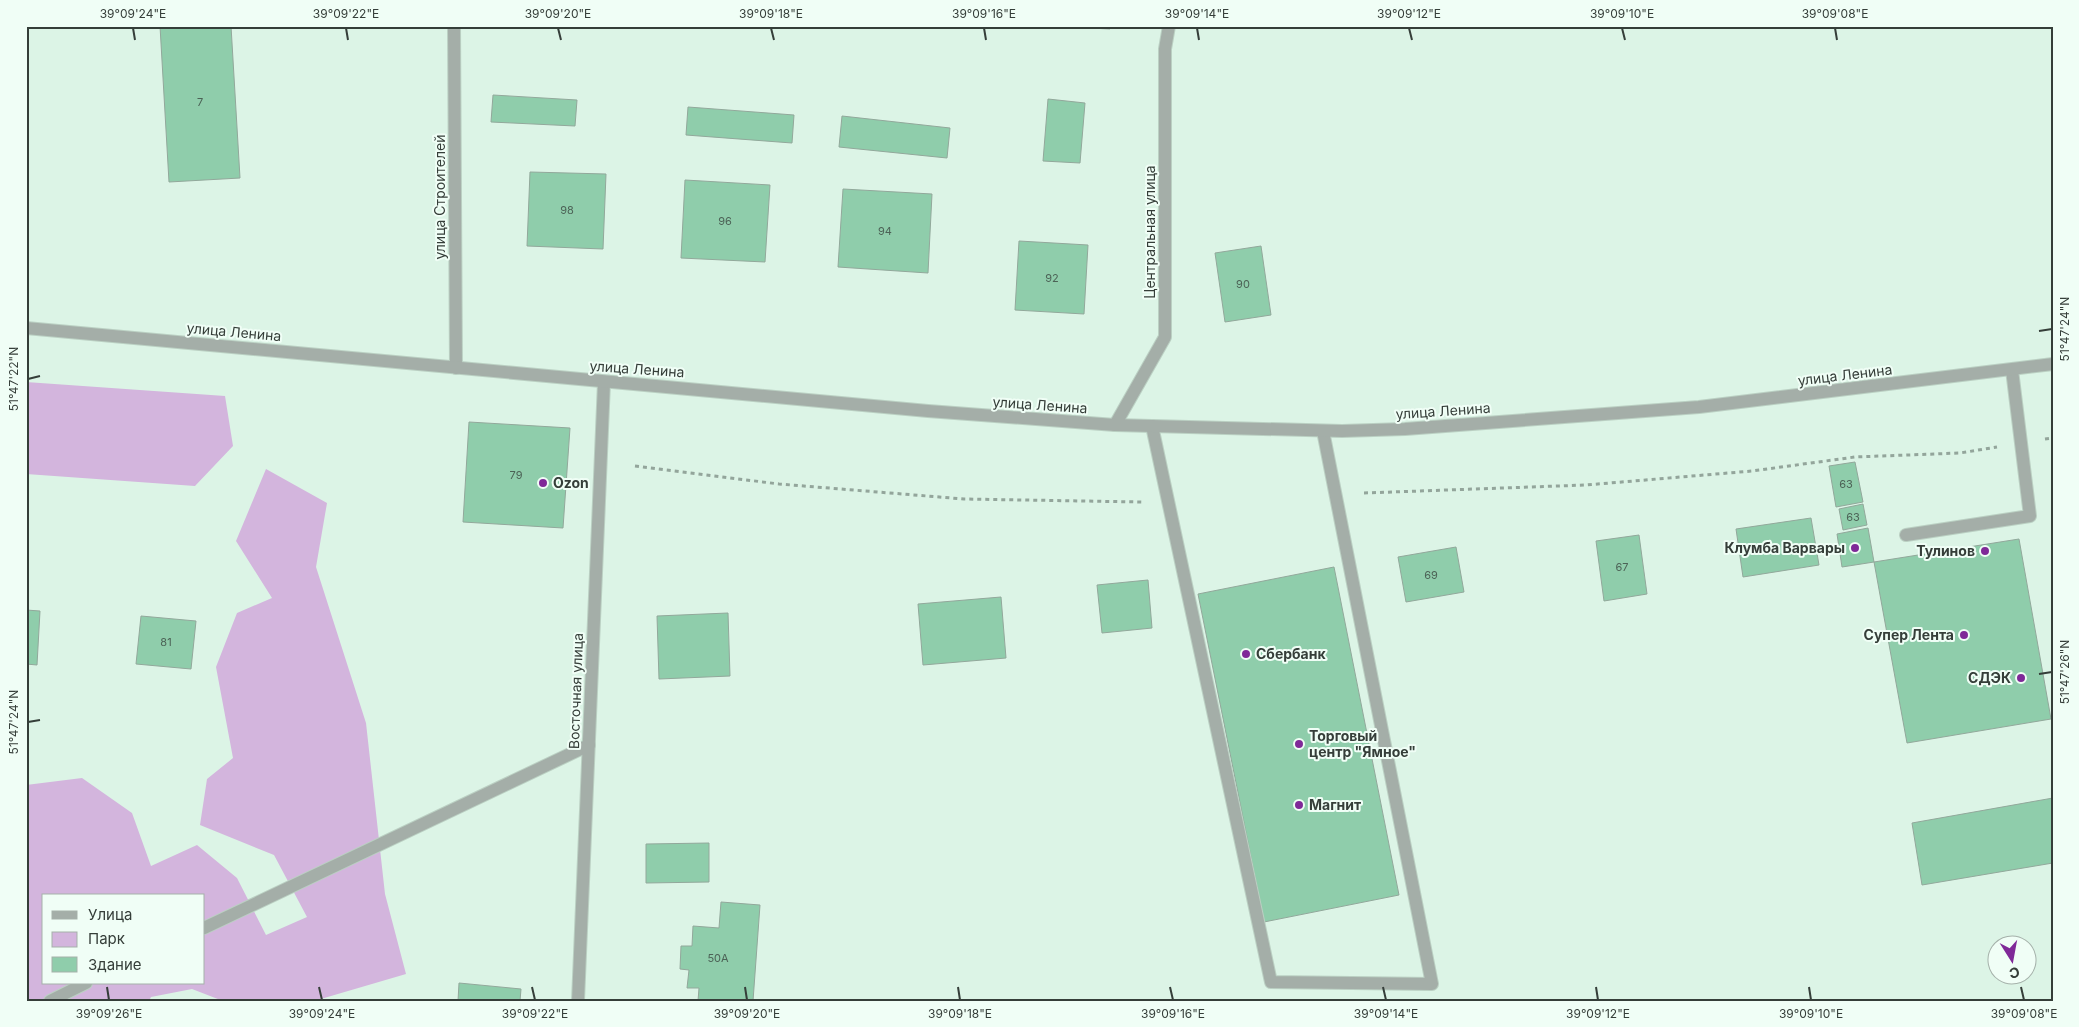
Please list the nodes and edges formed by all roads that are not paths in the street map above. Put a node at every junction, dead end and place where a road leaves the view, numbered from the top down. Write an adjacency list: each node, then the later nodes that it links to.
1 (454, 26): 5 (street, улица Строителей)
2 (1169, 26): 8 (street, Центральная улица)
3 (26, 328): 5 (street, улица Ленина)
4 (2053, 364): 6 (street, улица Ленина)
5 (456, 368): 7 (street, улица Ленина)
6 (2012, 370): 10 (street, улица Ленина); 11 (street)
7 (604, 382): 8 (street, улица Ленина); 12 (street, Восточная улица)
8 (1115, 425): 9 (street, улица Ленина)
9 (1152, 426): 10 (street, улица Ленина); 10 (street)
10 (1323, 431)
11 (1906, 535)
12 (588, 745): 13 (street); 16 (street, Восточная улица)
13 (205, 928)
14 (84, 984): 15 (street)
15 (50, 1001)
16 (578, 1001)

